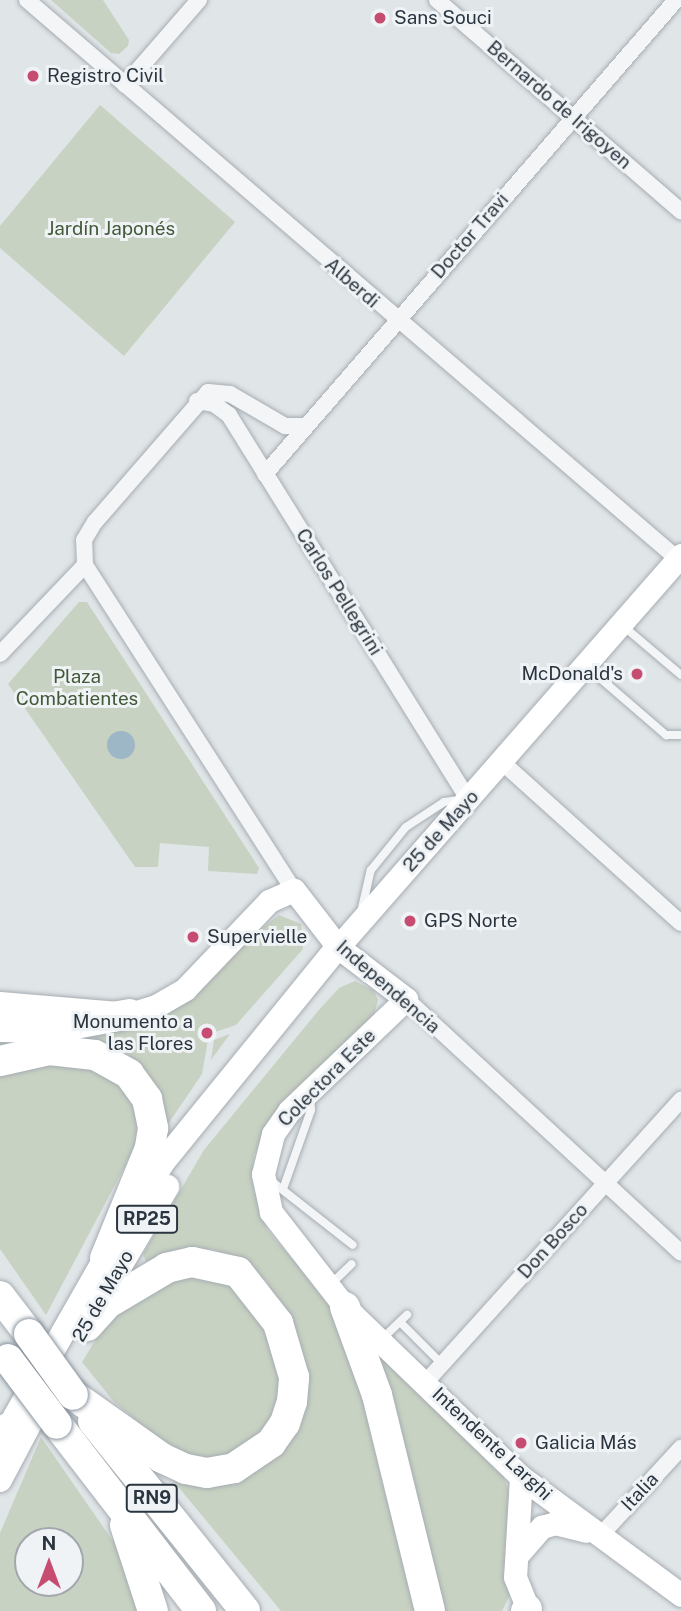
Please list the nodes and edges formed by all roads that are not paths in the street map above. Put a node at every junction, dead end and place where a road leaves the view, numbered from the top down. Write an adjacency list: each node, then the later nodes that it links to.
1 (27, 0): 5 (street, Alberdi)
2 (199, 0): 5 (street)
3 (436, 0): 6 (street, Bernardo de Irigoyen)
4 (676, 0): 6 (street, Doctor Travi)
5 (125, 85): 8 (street, Alberdi)
6 (573, 117): 7 (street, Bernardo de Irigoyen); 8 (street, Doctor Travi)
7 (681, 211)
8 (397, 321): 10 (street, Doctor Travi); 12 (street, Alberdi)
9 (197, 401): 10 (street); 11 (street, Carlos Pellegrini); 13 (street)
10 (305, 426): 11 (street, Doctor Travi)
11 (265, 474): 20 (street, Carlos Pellegrini)
12 (680, 559): 14 (main road, 25 de Mayo / RP25)
13 (85, 565): 15 (street); 21 (street, Independencia)
14 (621, 625): 16 (main road, 25 de Mayo / RP25); 17 (lane)
15 (0, 654)
16 (586, 666): 18 (lane); 19 (main road, 25 de Mayo / RP25)
17 (681, 675)
18 (681, 735)
19 (503, 763): 20 (main road, 25 de Mayo / RP25); 22 (street)
20 (468, 799): 23 (main road, 25 de Mayo / RP25)
21 (294, 890): 23 (main road, Independencia); 26 (main road)
22 (681, 923)
23 (338, 947): 24 (main road, Independencia); 31 (main road, 25 de Mayo / RP25)
24 (406, 999): 29 (main road, Colectora Este); 33 (street, Independencia)
25 (0, 1003): 26 (main road)
26 (130, 1014): 27 (highway)
27 (0, 1027)
28 (0, 1061): 37 (highway)
29 (310, 1092): 32 (main road, Colectora Este); 34 (lane)
30 (681, 1100): 33 (street, Don Bosco)
31 (207, 1112): 37 (main road, 25 de Mayo / RP25); 43 (main road, 25 de Mayo / RP25)
32 (263, 1174): 34 (lane); 40 (main road, Colectora Este)
33 (604, 1185): 36 (street, Independencia); 46 (street, Don Bosco)
34 (283, 1189): 35 (lane)
35 (353, 1245)
36 (681, 1253)
37 (104, 1258): 49 (main road, 25 de Mayo / RP25)
38 (352, 1264): 40 (lane)
39 (0, 1296): 48 (highway, RN9, bridge)
40 (336, 1297): 44 (main road, Intendente Larghi); 61 (highway)
41 (407, 1315): 42 (lane)
42 (400, 1322): 44 (lane); 46 (lane)
43 (87, 1326): 48 (highway); 52 (main road, 25 de Mayo / RP25)
44 (379, 1341): 47 (main road, Intendente Larghi)
45 (3, 1353): 53 (highway, RN9, bridge)
46 (442, 1364): 47 (street, Don Bosco)
47 (425, 1383): 51 (main road, Intendente Larghi)
48 (73, 1395): 60 (highway, RN9)
49 (3, 1436)
50 (681, 1448): 54 (street, Italia)
51 (521, 1477): 54 (main road, Intendente Larghi); 55 (main road)
52 (0, 1480)
53 (118, 1505): 58 (highway); 59 (highway, RN9)
54 (600, 1536): 55 (main road); 56 (main road, Intendente Larghi)
55 (517, 1556): 57 (main road)
56 (681, 1595)
57 (527, 1610)
58 (153, 1611)
59 (201, 1611)
60 (245, 1611)
61 (430, 1611)

